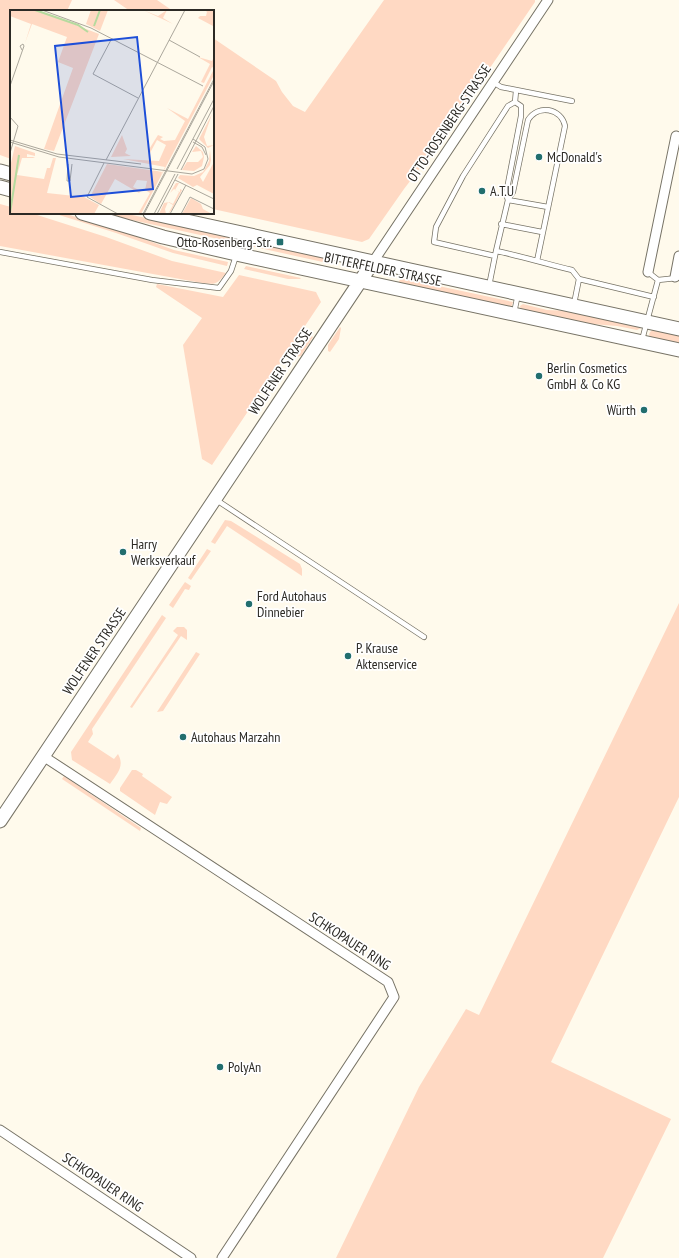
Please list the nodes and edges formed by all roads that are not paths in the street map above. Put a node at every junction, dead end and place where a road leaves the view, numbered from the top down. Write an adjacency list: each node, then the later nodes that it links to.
1 (548, 0): 2 (street, OTTO-ROSENBERG-STRASSE)
2 (493, 82): 3 (lane); 22 (street, OTTO-ROSENBERG-STRASSE)
3 (516, 91): 4 (lane); 5 (lane)
4 (572, 101)
5 (515, 102): 11 (lane); 18 (lane)
6 (679, 137): 23 (street)
7 (0, 172): 8 (main road)
8 (10, 174)
9 (0, 187): 10 (main road)
10 (10, 190)
11 (508, 200): 12 (lane); 12 (lane); 15 (lane)
12 (548, 208): 16 (lane)
13 (85, 214): 19 (main road, BITTERFELDER STRASSE)
14 (155, 214): 22 (main road, BITTERFELDER STRASSE)
15 (501, 224): 16 (lane); 18 (lane)
16 (542, 232): 21 (lane)
17 (0, 252): 19 (lane)
18 (496, 253): 21 (lane); 28 (lane)
19 (236, 254): 27 (main road, BITTERFELDER STRASSE)
20 (679, 256): 24 (street)
21 (537, 261): 25 (lane)
22 (373, 262): 27 (main road, WOLFENER STRASSE); 28 (main road, BITTERFELDER STRASSE)
23 (648, 272): 26 (lane)
24 (677, 278): 26 (lane)
25 (579, 279): 30 (lane); 31 (lane)
26 (658, 280): 30 (lane)
27 (360, 281): 32 (main road, BITTERFELDER STRASSE); 37 (main road, WOLFENER STRASSE)
28 (489, 286): 29 (main road, BITTERFELDER STRASSE)
29 (519, 293): 31 (main road, BITTERFELDER STRASSE); 32 (lane)
30 (654, 297): 33 (lane)
31 (574, 305): 33 (main road, BITTERFELDER STRASSE)
32 (514, 314): 35 (main road, BITTERFELDER STRASSE)
33 (647, 322): 34 (main road, BITTERFELDER STRASSE); 35 (lane)
34 (679, 329)
35 (641, 342): 36 (main road, BITTERFELDER STRASSE)
36 (679, 350)
37 (215, 499): 38 (lane); 39 (main road, WOLFENER STRASSE)
38 (424, 637)
39 (43, 756): 40 (main road, WOLFENER STRASSE); 43 (street, SCHKOPAUER RING)
40 (0, 821)
41 (0, 1130): 42 (street, SCHKOPAUER RING)
42 (190, 1258)
43 (222, 1258)

